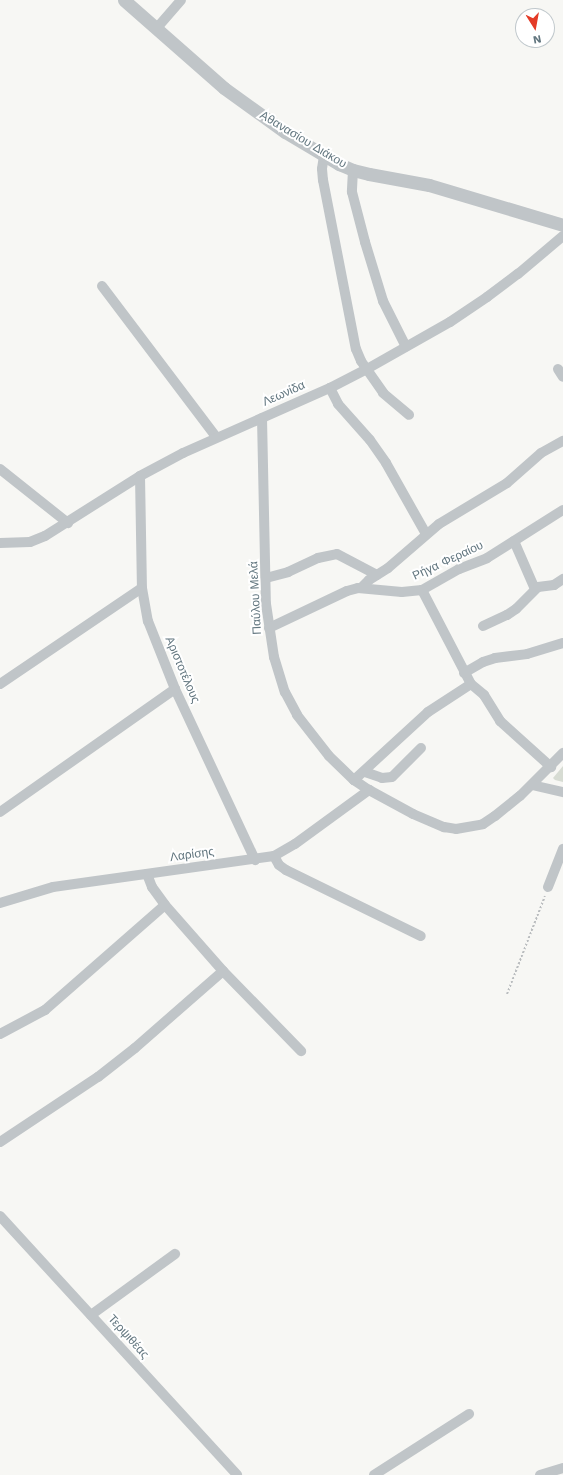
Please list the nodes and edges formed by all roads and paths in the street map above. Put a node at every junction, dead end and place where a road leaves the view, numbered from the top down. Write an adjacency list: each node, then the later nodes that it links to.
1 (124, 0): 3 (street, Αθανασίου Διάκου)
2 (181, 0): 3 (street)
3 (156, 28): 4 (street, Αθανασίου Διάκου)
4 (324, 156): 5 (street, Αθανασίου Διάκου); 10 (street)
5 (353, 170): 6 (street, Αθανασίου Διάκου); 9 (street)
6 (563, 225)
7 (563, 236): 9 (street, Λεωνίδα)
8 (102, 286): 14 (street)
9 (406, 347): 10 (street, Λεωνίδα)
10 (367, 369): 11 (street, Λεωνίδα); 12 (street)
11 (330, 388): 13 (street, Λεωνίδα); 20 (street)
12 (408, 415)
13 (262, 418): 14 (street, Λεωνίδα); 24 (street, Παύλου Μελά)
14 (216, 437): 17 (street, Λεωνίδα)
15 (563, 441): 20 (street)
16 (0, 469): 19 (street)
17 (140, 476): 19 (street, Λεωνίδα); 26 (street, Αριστοτέλους)
18 (563, 510): 21 (street, Ρήγα Φεραίου)
19 (68, 523): 22 (street, Λεωνίδα)
20 (426, 534): 23 (street)
21 (514, 540): 28 (street); 29 (street, Ρήγα Φεραίου)
22 (0, 542)
23 (377, 575): 24 (street); 27 (street)
24 (266, 578): 31 (street, Παύλου Μελά)
25 (563, 580): 28 (street)
26 (142, 588): 34 (street); 36 (street, Αριστοτέλους)
27 (361, 588): 29 (street, Ρήγα Φεραίου); 31 (street, Ρήγα Φεραίου)
28 (535, 589): 30 (street)
29 (422, 590): 33 (street)
30 (483, 626)
31 (269, 628): 41 (street, Παύλου Μελά)
32 (563, 643): 33 (street)
33 (464, 673): 35 (street)
34 (0, 684)
35 (471, 684): 39 (street); 40 (street)
36 (175, 689): 45 (street); 48 (street, Αριστοτέλους)
37 (421, 748): 40 (street)
38 (563, 753): 39 (street, Παύλου Μελά)
39 (551, 767): 42 (street, Παύλου Μελά)
40 (365, 772): 41 (street)
41 (354, 780): 43 (street, Παύλου Μελά)
42 (532, 785): 43 (street, Παύλου Μελά); 44 (street)
43 (369, 790): 47 (street, Λαρίσης)
44 (563, 792)
45 (0, 812)
46 (563, 848): 50 (street)
47 (274, 856): 48 (street, Λαρίσης); 53 (street)
48 (255, 860): 49 (street, Λαρίσης)
49 (147, 874): 51 (street, Λαρίσης); 52 (street)
50 (548, 887): 55 (path)
51 (0, 903)
52 (165, 905): 54 (street); 56 (street)
53 (421, 936)
54 (223, 971): 57 (street); 58 (street)
55 (507, 994)
56 (0, 1034)
57 (301, 1051)
58 (0, 1142)
59 (0, 1216): 61 (street, Τερψιθέας)
60 (176, 1254): 61 (street)
61 (91, 1315): 64 (street, Τερψιθέας)
62 (469, 1414): 65 (street)
63 (563, 1468): 66 (street)
64 (237, 1475)
65 (374, 1475)
66 (540, 1475)

